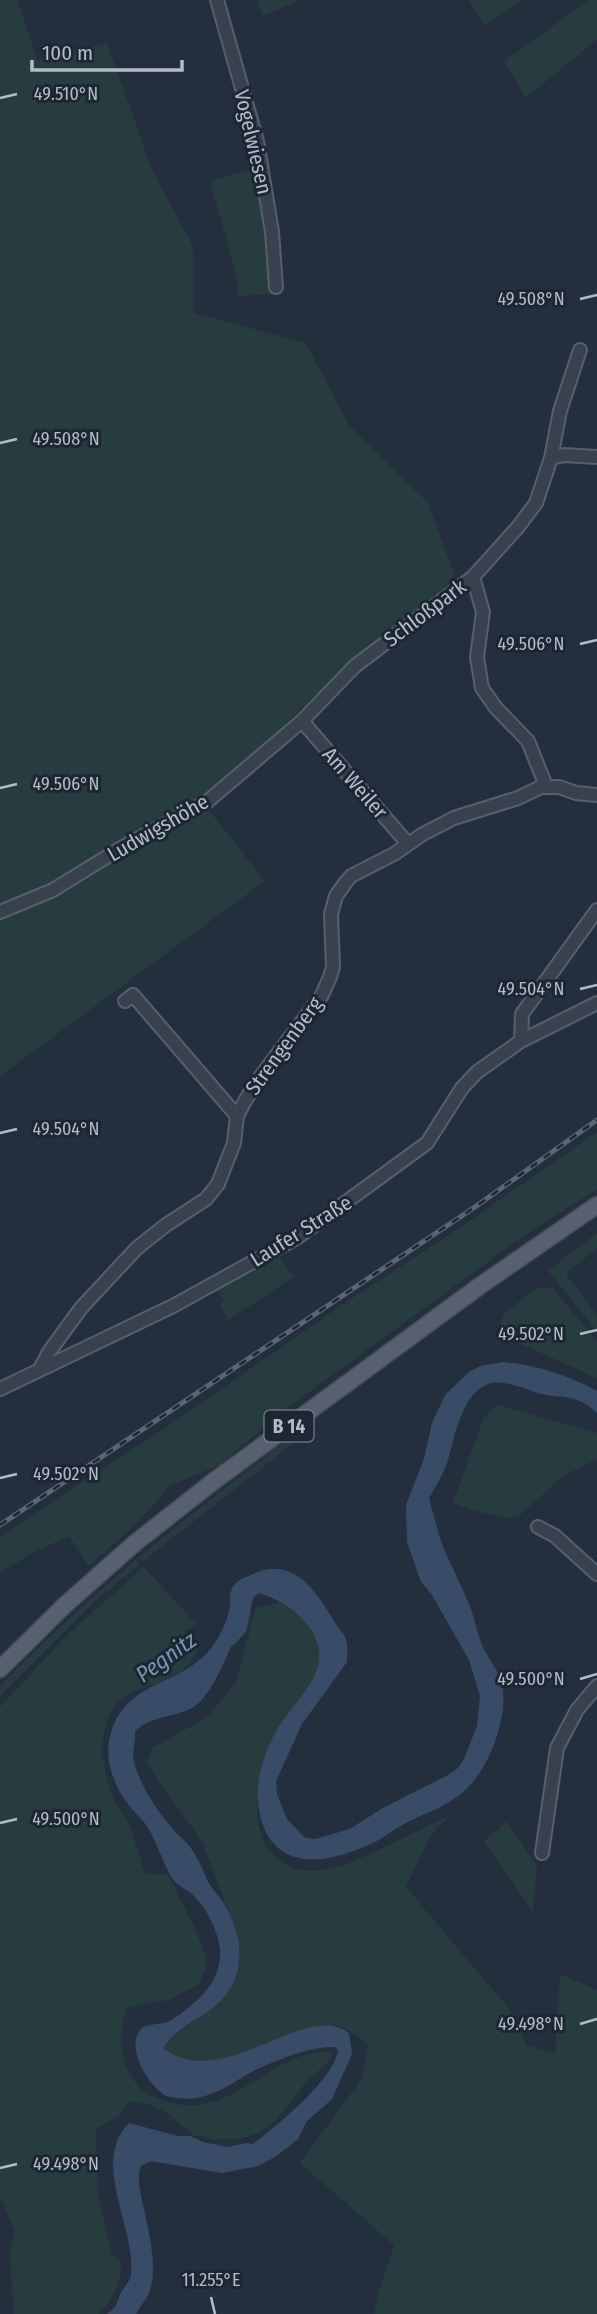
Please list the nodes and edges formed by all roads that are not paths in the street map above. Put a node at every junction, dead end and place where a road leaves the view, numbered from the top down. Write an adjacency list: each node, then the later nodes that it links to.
1 (217, 0): 2 (street, Vogelwiesen)
2 (276, 287)
3 (580, 350): 5 (street)
4 (597, 457): 5 (street)
5 (551, 458): 6 (street)
6 (473, 577): 7 (street, Schloßpark); 8 (street, Schloßpark)
7 (302, 721): 10 (street, Am Weiler); 12 (street, Ludwigshöhe)
8 (546, 786): 9 (street); 10 (street, Strengenberg)
9 (597, 795)
10 (408, 844): 16 (street, Strengenberg)
11 (597, 910): 15 (street)
12 (0, 912)
13 (125, 1001): 16 (street)
14 (597, 1003): 15 (street, Laufer Straße)
15 (521, 1041): 18 (street, Laufer Straße)
16 (237, 1116): 18 (street, Strengenberg)
17 (597, 1205): 22 (main road, B 14)
18 (40, 1369): 19 (street, Laufer Straße)
19 (0, 1389)
20 (538, 1527): 21 (street)
21 (597, 1574)
22 (0, 1669)
23 (597, 1686): 24 (street)
24 (542, 1853)

